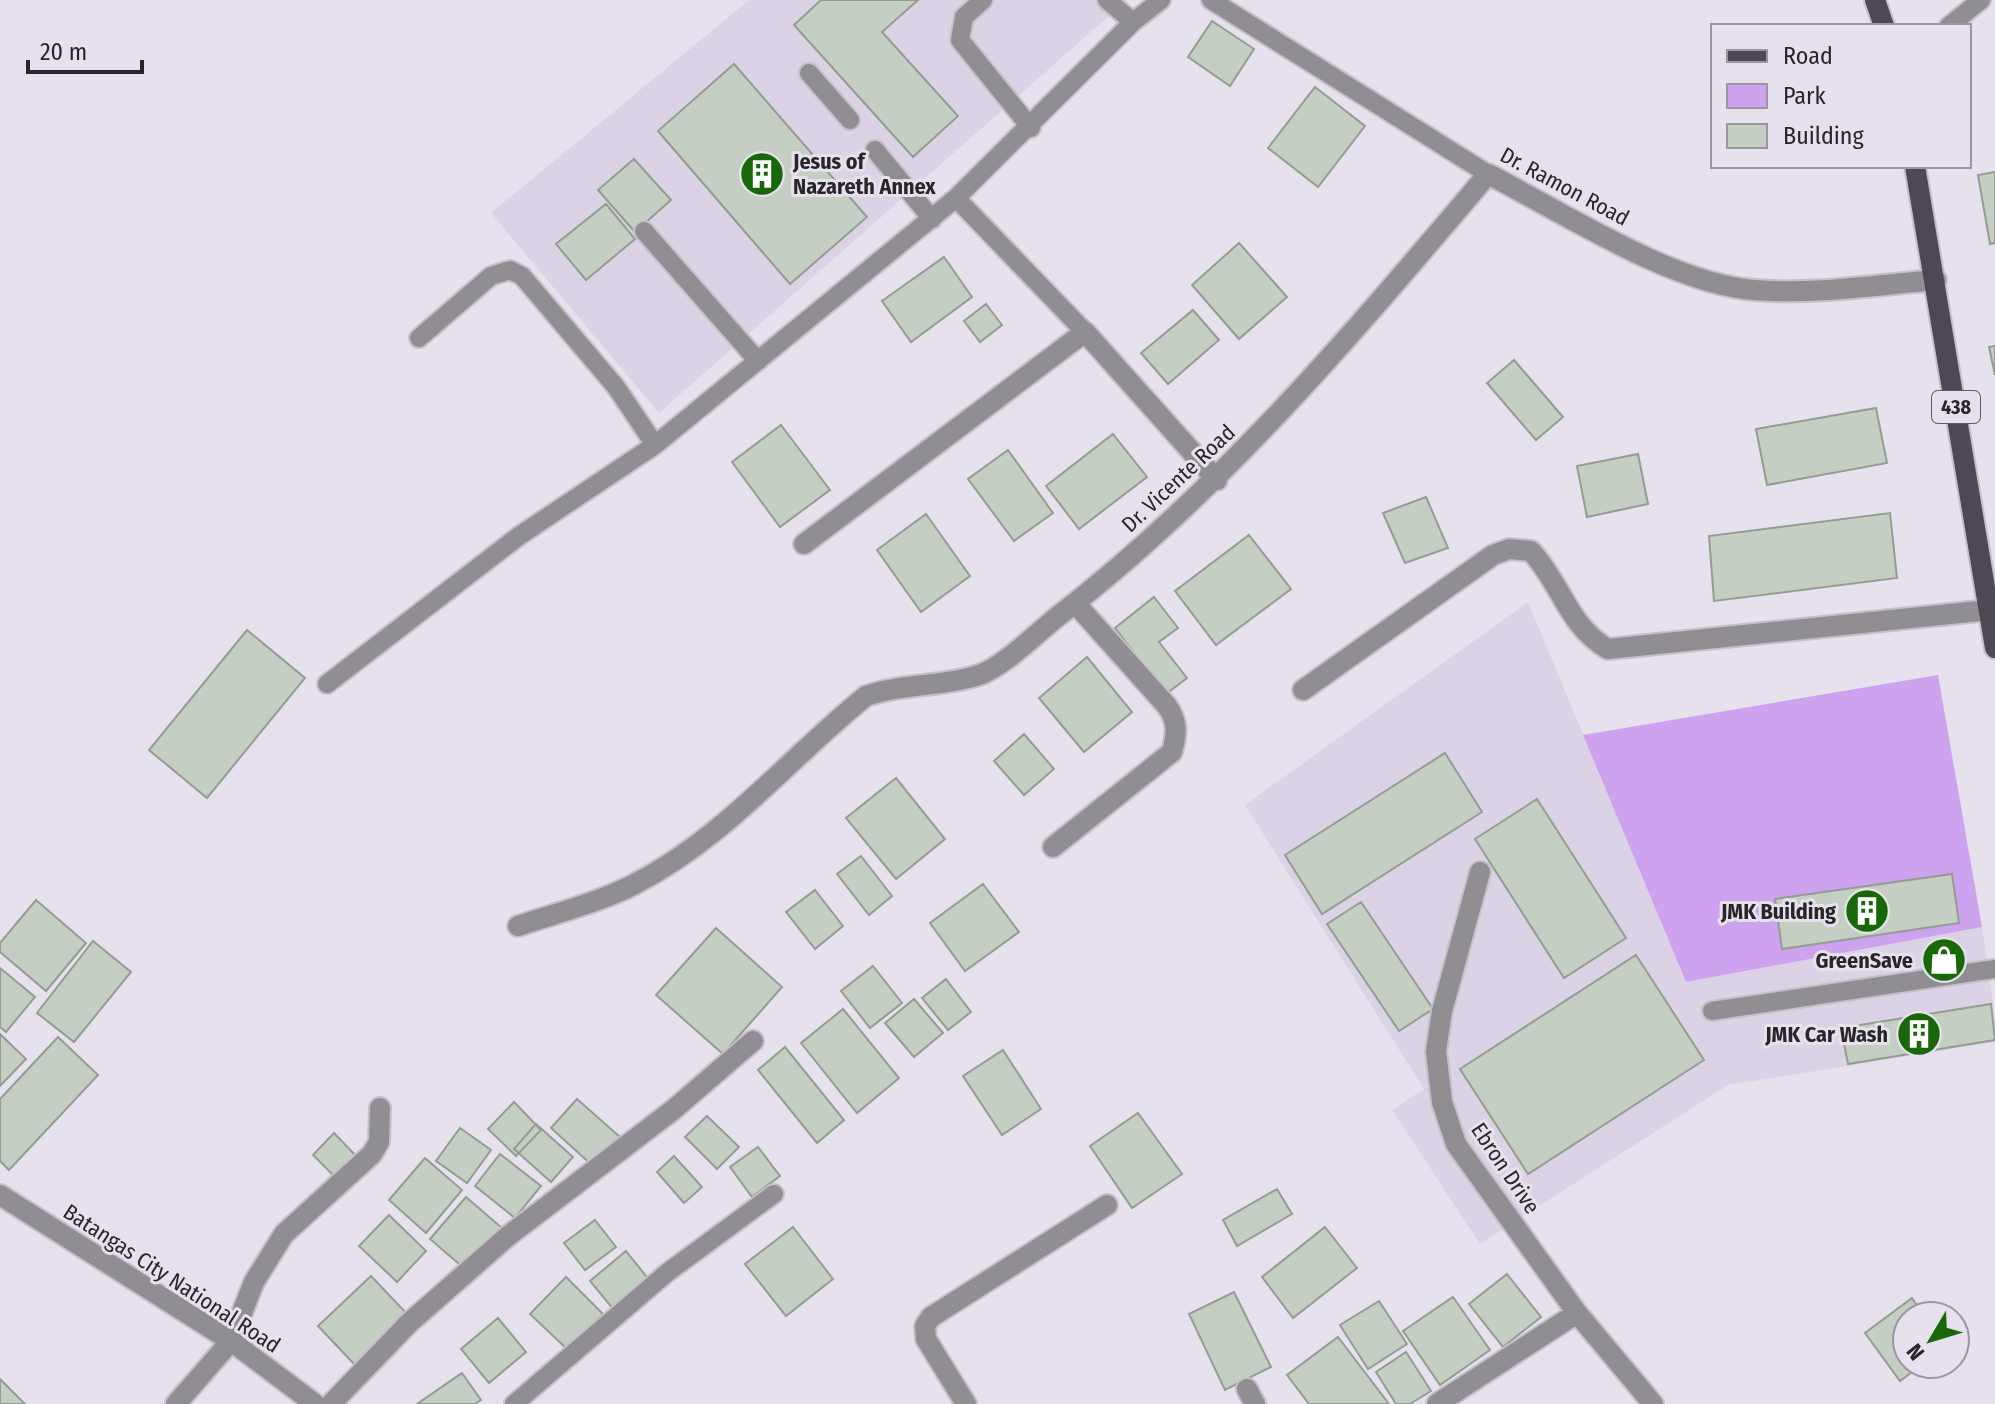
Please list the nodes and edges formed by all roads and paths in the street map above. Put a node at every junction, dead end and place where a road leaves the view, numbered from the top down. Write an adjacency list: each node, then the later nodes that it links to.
1 (983, 0): 12 (lane)
2 (1107, 0): 7 (lane)
3 (1161, 0): 7 (lane)
4 (1211, 0): 15 (lane, Dr. Ramon Road)
5 (1875, 0): 8 (main road)
6 (1981, 0): 9 (lane)
7 (1133, 22): 12 (lane)
8 (1883, 24)
9 (1951, 24)
10 (809, 73): 11 (lane)
11 (850, 120)
12 (1031, 128): 16 (lane)
13 (875, 150): 17 (lane)
14 (1915, 168): 19 (main road, 438)
15 (1488, 174): 19 (street, Dr. Ramon Road); 24 (street, Dr. Vicente Road)
16 (956, 198): 17 (lane); 20 (lane)
17 (932, 219): 22 (lane)
18 (644, 231): 22 (lane)
19 (1936, 280): 26 (main road, 438)
20 (1085, 332): 24 (street); 25 (street)
21 (419, 338): 23 (lane)
22 (758, 361): 23 (lane)
23 (655, 445): 30 (lane)
24 (1217, 480): 27 (street, Dr. Vicente Road)
25 (804, 544)
26 (1986, 547): 28 (main road, 438)
27 (1075, 603): 32 (street); 34 (street, Dr. Vicente Road)
28 (1989, 610): 29 (main road, 438); 31 (street)
29 (1995, 648)
30 (327, 684)
31 (1303, 690)
32 (1053, 847)
33 (1480, 872): 42 (street, Ebron Drive)
34 (518, 926)
35 (1995, 969): 36 (lane)
36 (1712, 1011)
37 (753, 1041): 46 (street)
38 (380, 1108): 43 (street)
39 (774, 1194): 47 (lane)
40 (0, 1195): 43 (street, Batangas City National Road)
41 (1107, 1205): 48 (street)
42 (1577, 1313): 49 (street); 50 (street, Ebron Drive)
43 (231, 1341): 44 (street); 45 (street, Batangas City National Road)
44 (176, 1404)
45 (315, 1404)
46 (331, 1404)
47 (514, 1404)
48 (966, 1404)
49 (1437, 1404)
50 (1653, 1404)

